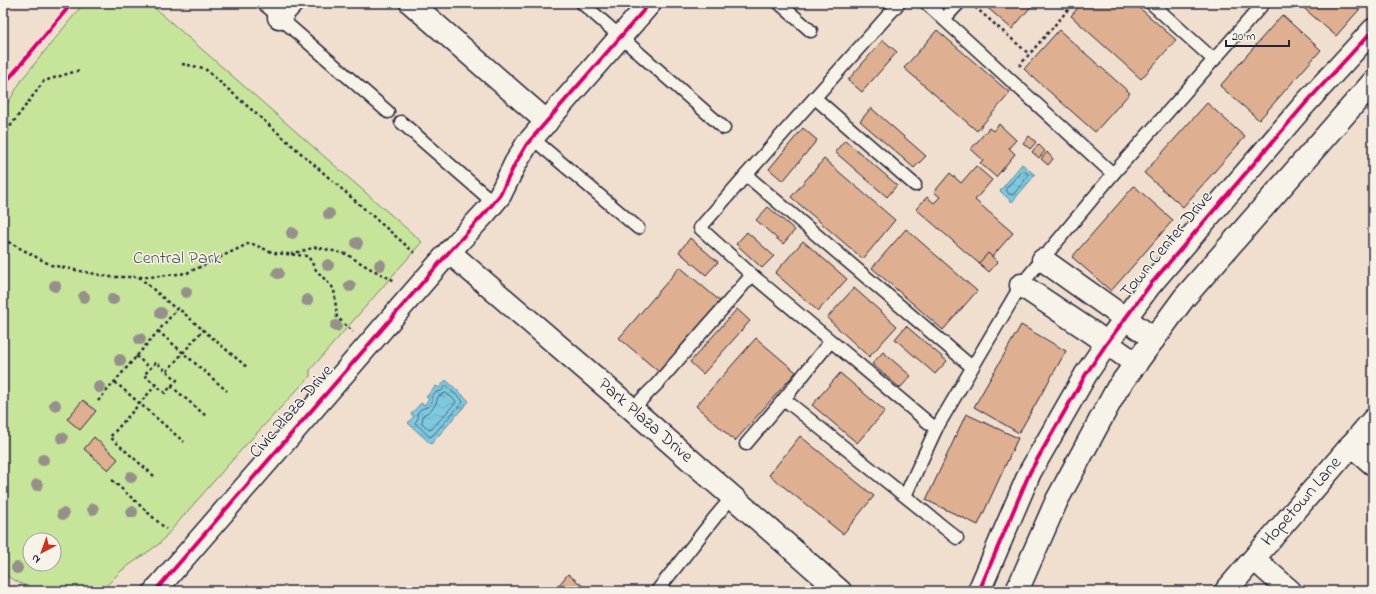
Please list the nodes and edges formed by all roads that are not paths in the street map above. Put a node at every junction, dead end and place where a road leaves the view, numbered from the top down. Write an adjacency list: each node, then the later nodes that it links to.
1 (263, 3): 11 (lane)
2 (411, 3): 21 (street)
3 (582, 3): 15 (lane)
4 (650, 3): 15 (street, Civic Plaza Drive)
5 (779, 3): 14 (lane)
6 (899, 3): 18 (lane)
7 (926, 3): 12 (lane)
8 (959, 3): 12 (lane)
9 (1151, 3): 16 (lane)
10 (1263, 3): 16 (lane)
11 (286, 10): 19 (lane)
12 (944, 19): 24 (lane)
13 (1373, 30): 33 (street, Town Center Drive)
14 (811, 31)
15 (620, 38): 21 (street, Civic Plaza Drive); 22 (lane)
16 (1214, 60): 24 (lane)
17 (1373, 82): 34 (street)
18 (815, 98): 25 (lane); 26 (lane)
19 (388, 112)
20 (401, 122): 27 (lane)
21 (547, 122): 23 (street, Civic Plaza Drive)
22 (724, 128)
23 (532, 138): 27 (street, Civic Plaza Drive); 28 (lane)
24 (1113, 174): 30 (lane)
25 (746, 175): 31 (lane); 38 (lane)
26 (915, 185)
27 (494, 202): 29 (street, Civic Plaza Drive)
28 (638, 228)
29 (449, 252): 40 (street, Park Plaza Drive); 51 (street, Civic Plaza Drive)
30 (1043, 260): 32 (lane); 33 (street)
31 (752, 275): 35 (lane); 40 (lane)
32 (1021, 286): 36 (street); 38 (lane)
33 (1125, 319): 34 (street); 36 (street, Town Center Drive)
34 (1154, 339): 37 (street)
35 (830, 342): 39 (lane); 42 (lane)
36 (1107, 343): 37 (street); 53 (street, Town Center Drive)
37 (1136, 364): 54 (street)
38 (972, 367): 42 (lane)
39 (784, 399): 43 (lane); 46 (lane)
40 (632, 409): 47 (street, Park Plaza Drive)
41 (1373, 420): 44 (street, Hopetown Lane)
42 (936, 429): 46 (lane)
43 (746, 444)
44 (1351, 445): 45 (street, Hopetown Lane); 49 (street, Hopetown Lane)
45 (1373, 464)
46 (905, 496): 48 (lane)
47 (732, 497): 50 (lane); 52 (street, Park Plaza Drive)
48 (957, 538)
49 (1254, 559): 55 (street, Hopetown Lane); 56 (street, Hopetown Lane)
50 (661, 590)
51 (155, 591)
52 (840, 591)
53 (979, 591)
54 (1017, 591)
55 (1226, 591)
56 (1290, 591)

